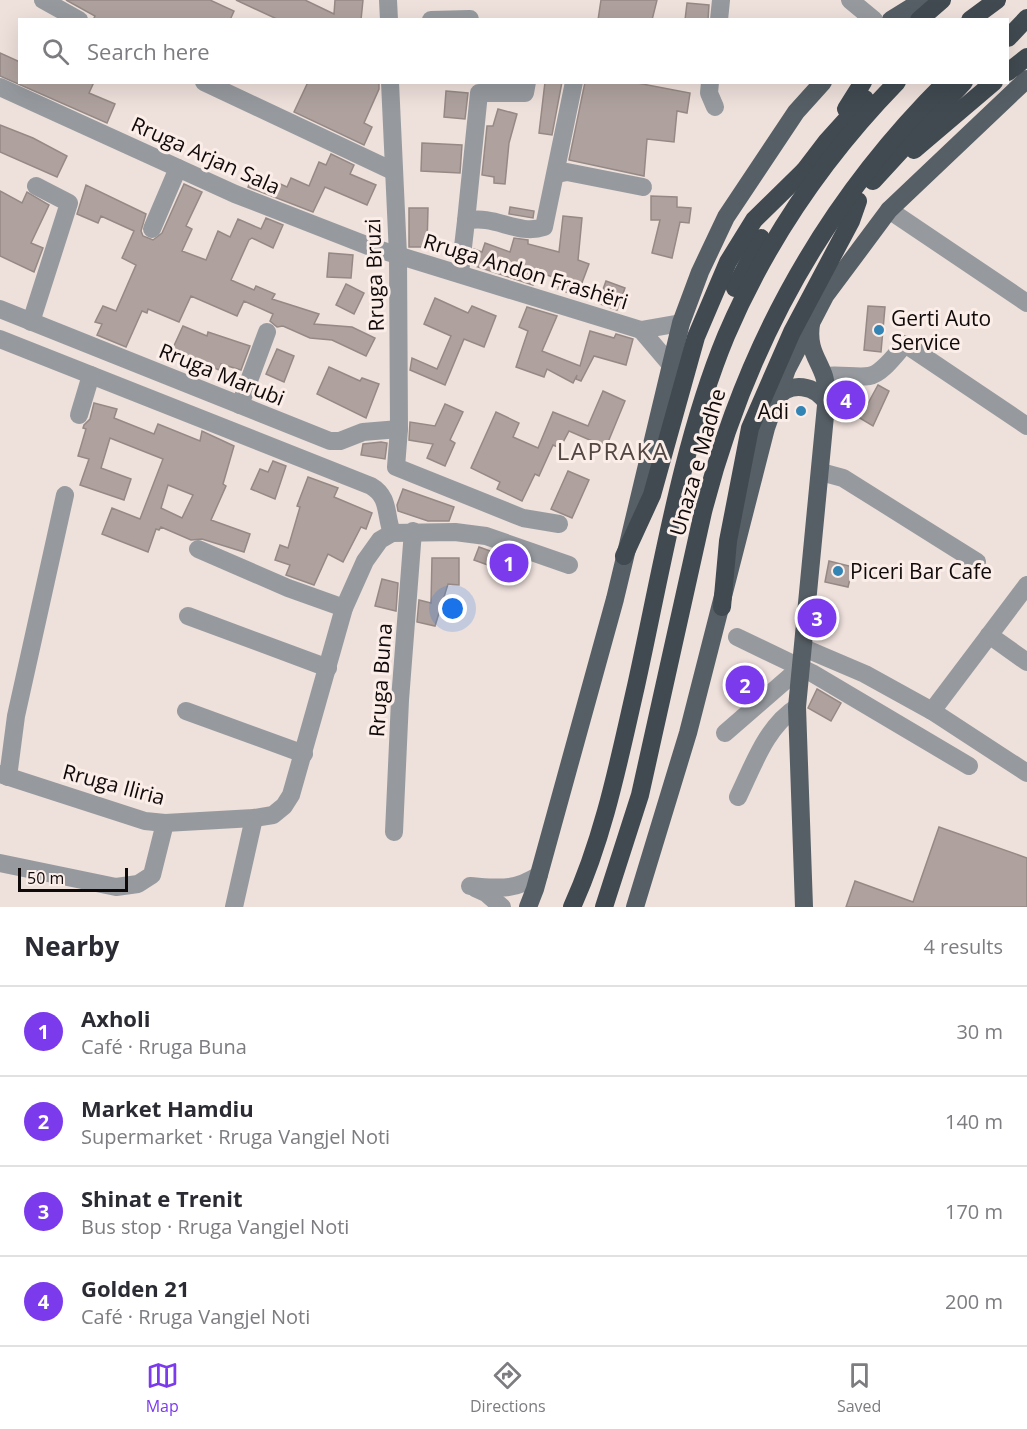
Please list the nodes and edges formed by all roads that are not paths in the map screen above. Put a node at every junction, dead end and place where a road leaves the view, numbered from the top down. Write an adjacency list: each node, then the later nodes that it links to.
1 (44, 0): 9 (street)
2 (388, 0): 10 (street)
3 (722, 0): 11 (street)
4 (923, 0): 13 (main road)
5 (942, 0): 14 (highway)
6 (997, 0): 15 (highway)
7 (852, 1): 12 (street)
8 (1027, 12): 17 (highway)
9 (76, 18)
10 (388, 18)
11 (719, 18)
12 (871, 18)
13 (894, 18)
14 (922, 18)
15 (973, 18)
16 (1027, 18): 18 (highway)
17 (1009, 26)
18 (1009, 37)
19 (1027, 57): 20 (highway)
20 (1009, 71)
21 (1027, 79): 45 (main road)
22 (208, 84): 38 (street)
23 (390, 84): 38 (street, Rruga Bruzi)
24 (526, 84): 46 (street)
25 (574, 84): 40 (street)
26 (710, 84): 35 (street)
27 (821, 84): 54 (main road)
28 (862, 84): 36 (highway)
29 (882, 84): 36 (highway)
30 (895, 84): 60 (highway, Unaza e Madhe)
31 (944, 84): 58 (highway, Unaza e Madhe)
32 (962, 84): 41 (highway)
33 (992, 84): 41 (highway)
34 (0, 87): 37 (street, Rruga Arjan Sala)
35 (715, 107)
36 (827, 141): 39 (highway)
37 (178, 168): 47 (street); 48 (street, Rruga Arjan Sala)
38 (393, 171): 48 (street, Rruga Bruzi)
39 (804, 171): 60 (highway); 75 (highway)
40 (557, 174): 43 (street); 46 (street)
41 (879, 174): 44 (highway)
42 (36, 186): 53 (street)
43 (643, 187)
44 (858, 201): 58 (highway); 79 (highway)
45 (889, 210): 50 (street); 52 (main road)
46 (466, 221): 49 (street)
47 (152, 229)
48 (398, 255): 49 (street, Rruga Andon Frashëri); 68 (street, Rruga Bruzi)
49 (460, 273): 55 (street, Rruga Andon Frashëri)
50 (1027, 303)
51 (0, 309): 53 (street, Rruga Marubi)
52 (812, 319): 62 (main road); 63 (main road)
53 (31, 322): 65 (street, Rruga Marubi)
54 (681, 323): 55 (street, Rruga Andon Frashëri); 59 (main road)
55 (641, 330): 59 (street, Rruga Andon Frashëri)
56 (267, 332): 65 (street)
57 (0, 339): 61 (street)
58 (759, 348): 106 (highway, Unaza e Madhe)
59 (670, 364): 75 (main road)
60 (713, 374): 105 (highway, Unaza e Madhe)
61 (91, 375): 66 (street); 73 (street)
62 (825, 376): 64 (main road); 67 (street)
63 (776, 399): 64 (main road); 79 (main road)
64 (827, 400): 69 (main road)
65 (240, 405): 68 (street, Rruga Marubi)
66 (79, 415)
67 (1027, 426)
68 (399, 429): 71 (street, Rruga Bruzi)
69 (821, 472): 76 (street); 84 (main road)
70 (65, 495): 95 (street)
71 (559, 524)
72 (413, 531): 73 (street); 77 (street); 99 (street, Rruga Buna)
73 (392, 533): 80 (street, Rruga Iliria)
74 (198, 549): 80 (street)
75 (624, 556): 101 (main road)
76 (976, 562)
77 (569, 565)
78 (1027, 585): 82 (street)
79 (722, 607): 107 (main road)
80 (344, 608): 87 (street, Rruga Iliria)
81 (188, 616): 87 (street)
82 (989, 635): 85 (street); 90 (street)
83 (737, 637): 86 (street)
84 (804, 648): 86 (main road); 90 (street)
85 (1027, 662)
86 (801, 667): 88 (main road); 91 (street); 93 (street)
87 (328, 668): 92 (street, Rruga Iliria)
88 (797, 707): 96 (street); 108 (main road)
89 (186, 711): 92 (street)
90 (932, 711): 94 (street)
91 (725, 733)
92 (304, 754): 97 (street, Rruga Iliria)
93 (969, 766)
94 (1027, 774)
95 (4, 775): 98 (street, Rruga Iliria)
96 (738, 797)
97 (254, 818): 98 (street, Rruga Iliria); 102 (street)
98 (165, 823): 100 (street)
99 (394, 832)
100 (0, 863)
101 (539, 875): 103 (street); 104 (main road)
102 (234, 907)
103 (502, 907)
104 (528, 907)
105 (572, 907)
106 (604, 907)
107 (635, 907)
108 (804, 907)

